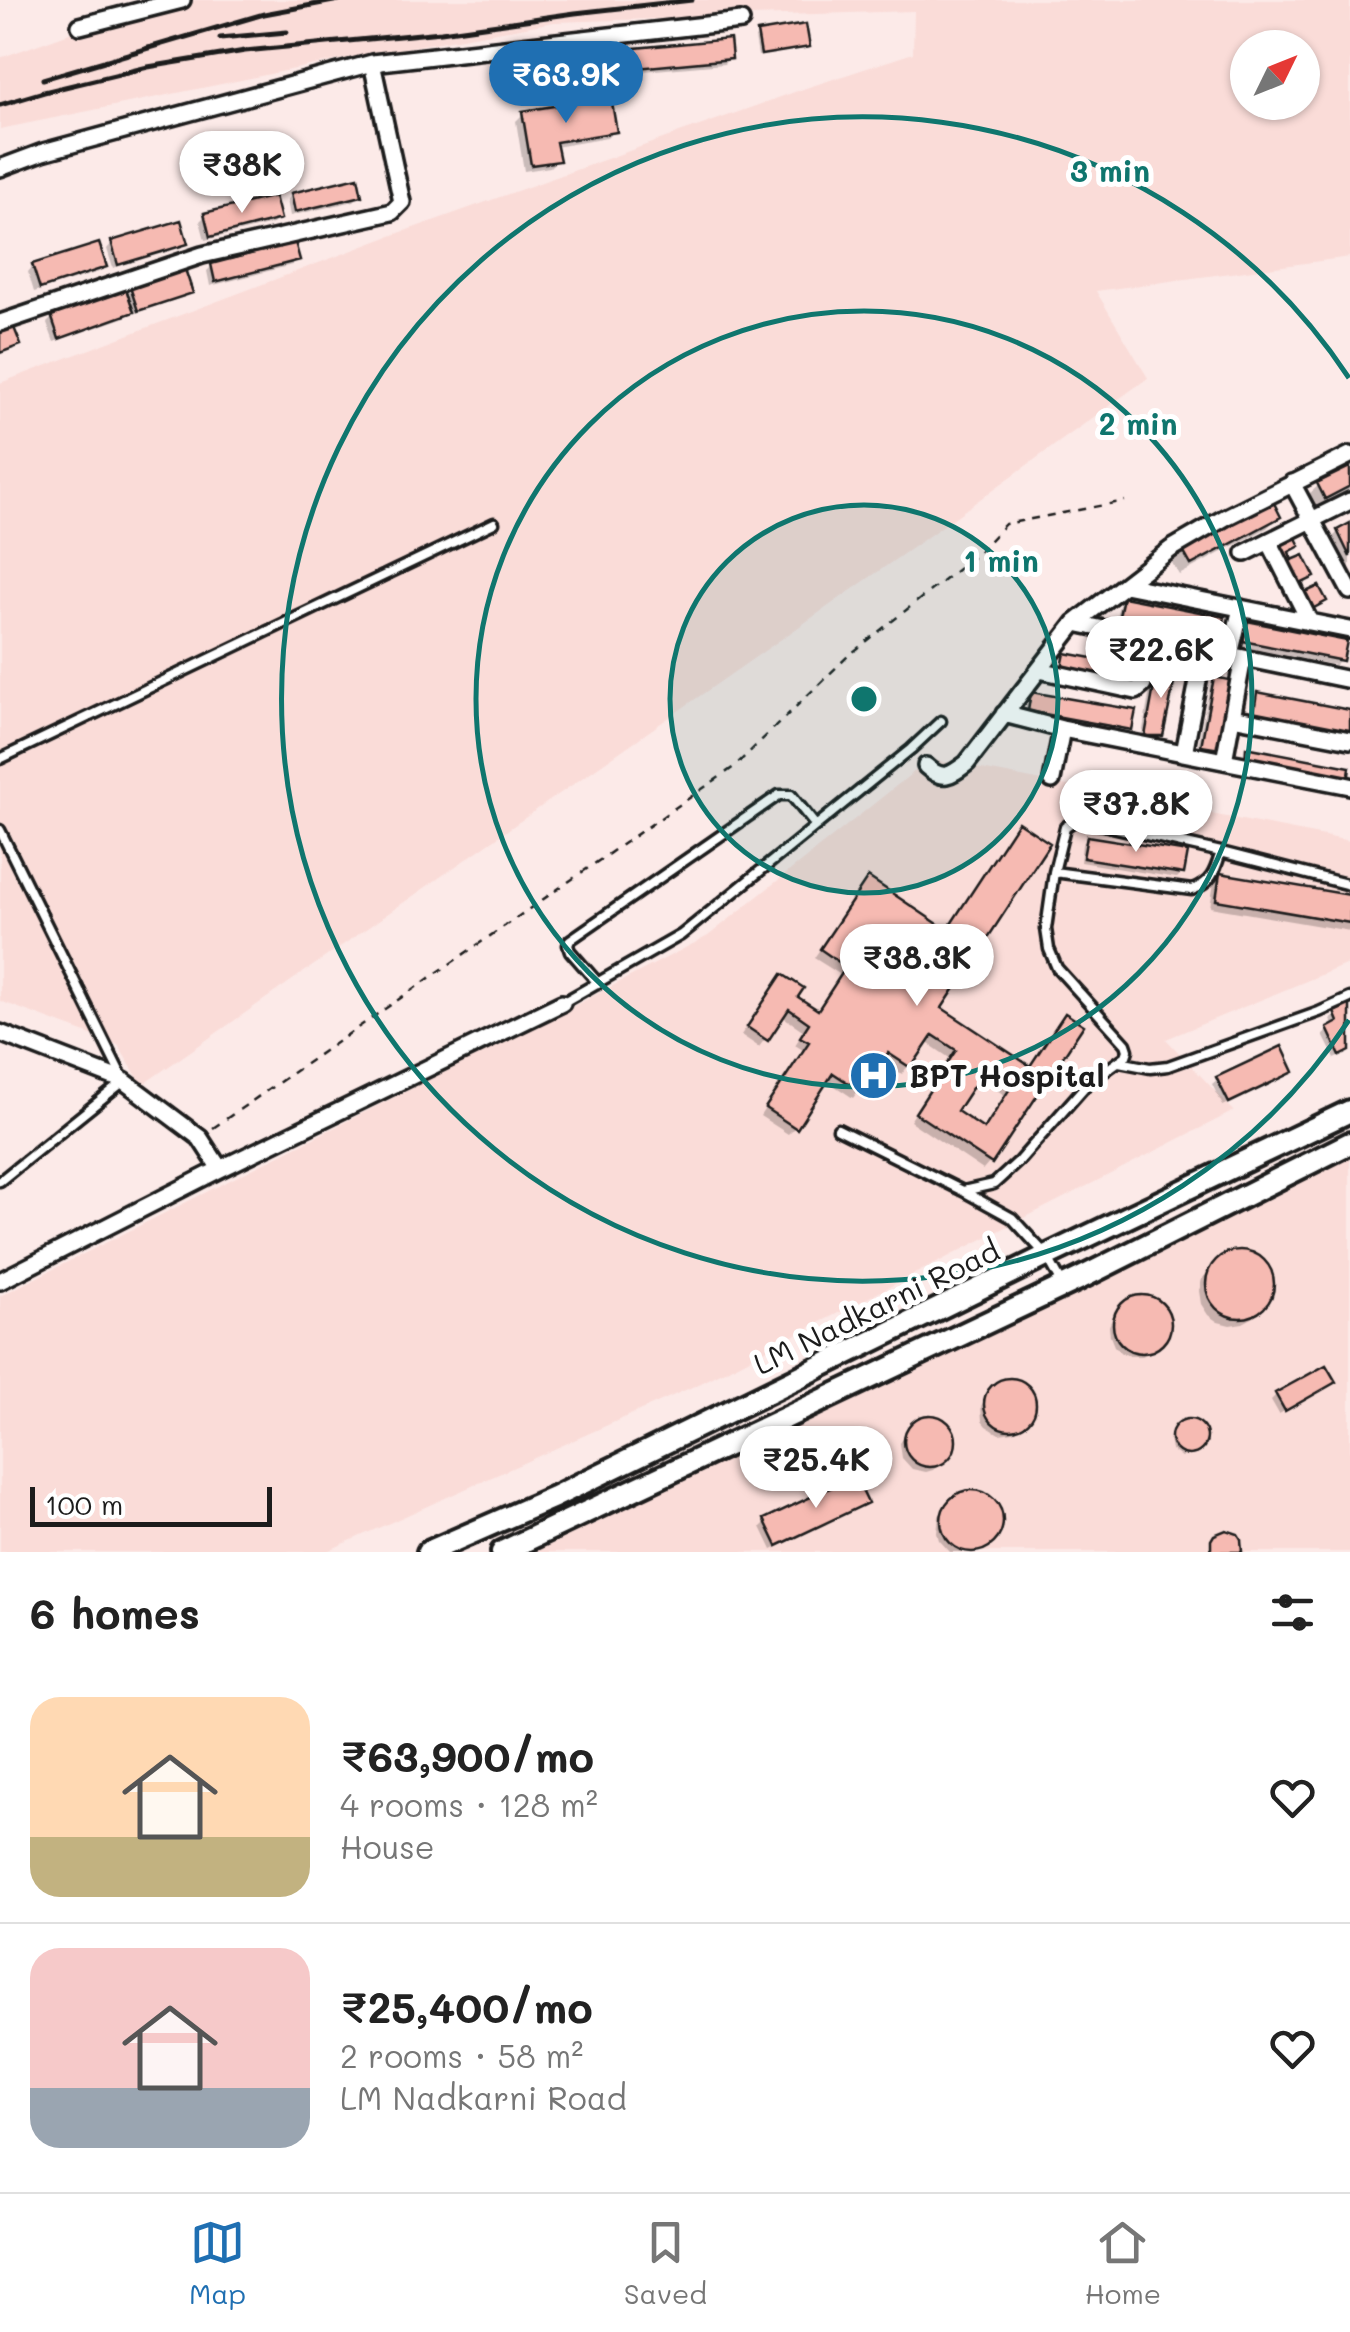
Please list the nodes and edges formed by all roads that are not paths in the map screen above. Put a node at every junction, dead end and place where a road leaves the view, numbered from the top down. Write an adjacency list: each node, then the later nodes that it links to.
1 (182, 0): 3 (street)
2 (741, 21): 4 (street)
3 (80, 26)
4 (372, 64): 5 (street); 6 (street)
5 (0, 168)
6 (0, 323)
7 (1350, 455): 8 (street)
8 (1292, 484): 10 (street); 14 (street)
9 (1350, 501): 10 (street)
10 (1312, 520): 12 (street); 15 (street)
11 (494, 523): 32 (lane)
12 (1269, 542): 13 (street); 17 (street)
13 (1246, 554)
14 (1125, 584): 16 (street); 18 (street)
15 (1350, 591)
16 (1241, 608): 17 (street); 22 (street)
17 (1310, 622): 19 (street)
18 (1075, 623): 20 (street); 23 (street)
19 (1350, 630)
20 (1153, 639): 21 (street); 23 (street)
21 (1204, 650): 22 (street); 31 (street)
22 (1236, 656): 24 (street); 26 (street)
23 (1038, 670): 25 (street)
24 (1350, 680)
25 (1004, 714): 28 (street); 34 (street)
26 (1232, 717): 29 (street); 33 (street)
27 (942, 721): 30 (lane)
28 (1062, 729): 31 (street); 35 (street)
29 (1350, 740)
30 (911, 749): 34 (lane); 37 (lane)
31 (1184, 753): 33 (street)
32 (0, 759)
33 (1224, 761): 36 (street)
34 (926, 766)
35 (1052, 780)
36 (1350, 786)
37 (816, 826): 42 (lane); 42 (lane)
38 (0, 830): 47 (lane)
39 (1221, 852): 40 (lane); 40 (lane); 41 (lane)
40 (1054, 872): 46 (lane)
41 (1350, 885)
42 (598, 983): 44 (lane)
43 (1350, 998): 46 (lane)
44 (562, 1003): 51 (street)
45 (0, 1033): 47 (street)
46 (1120, 1062): 53 (lane)
47 (124, 1081): 51 (street); 52 (lane)
48 (1350, 1111): 54 (street, LM Nadkarni Road)
49 (838, 1130): 53 (lane)
50 (1350, 1142): 56 (street, LM Nadkarni Road)
51 (220, 1169): 55 (street)
52 (0, 1181)
53 (964, 1190): 54 (lane)
54 (1047, 1256): 56 (lane); 57 (street, LM Nadkarni Road)
55 (0, 1280)
56 (1064, 1286): 58 (street, LM Nadkarni Road)
57 (428, 1552)
58 (502, 1552)

